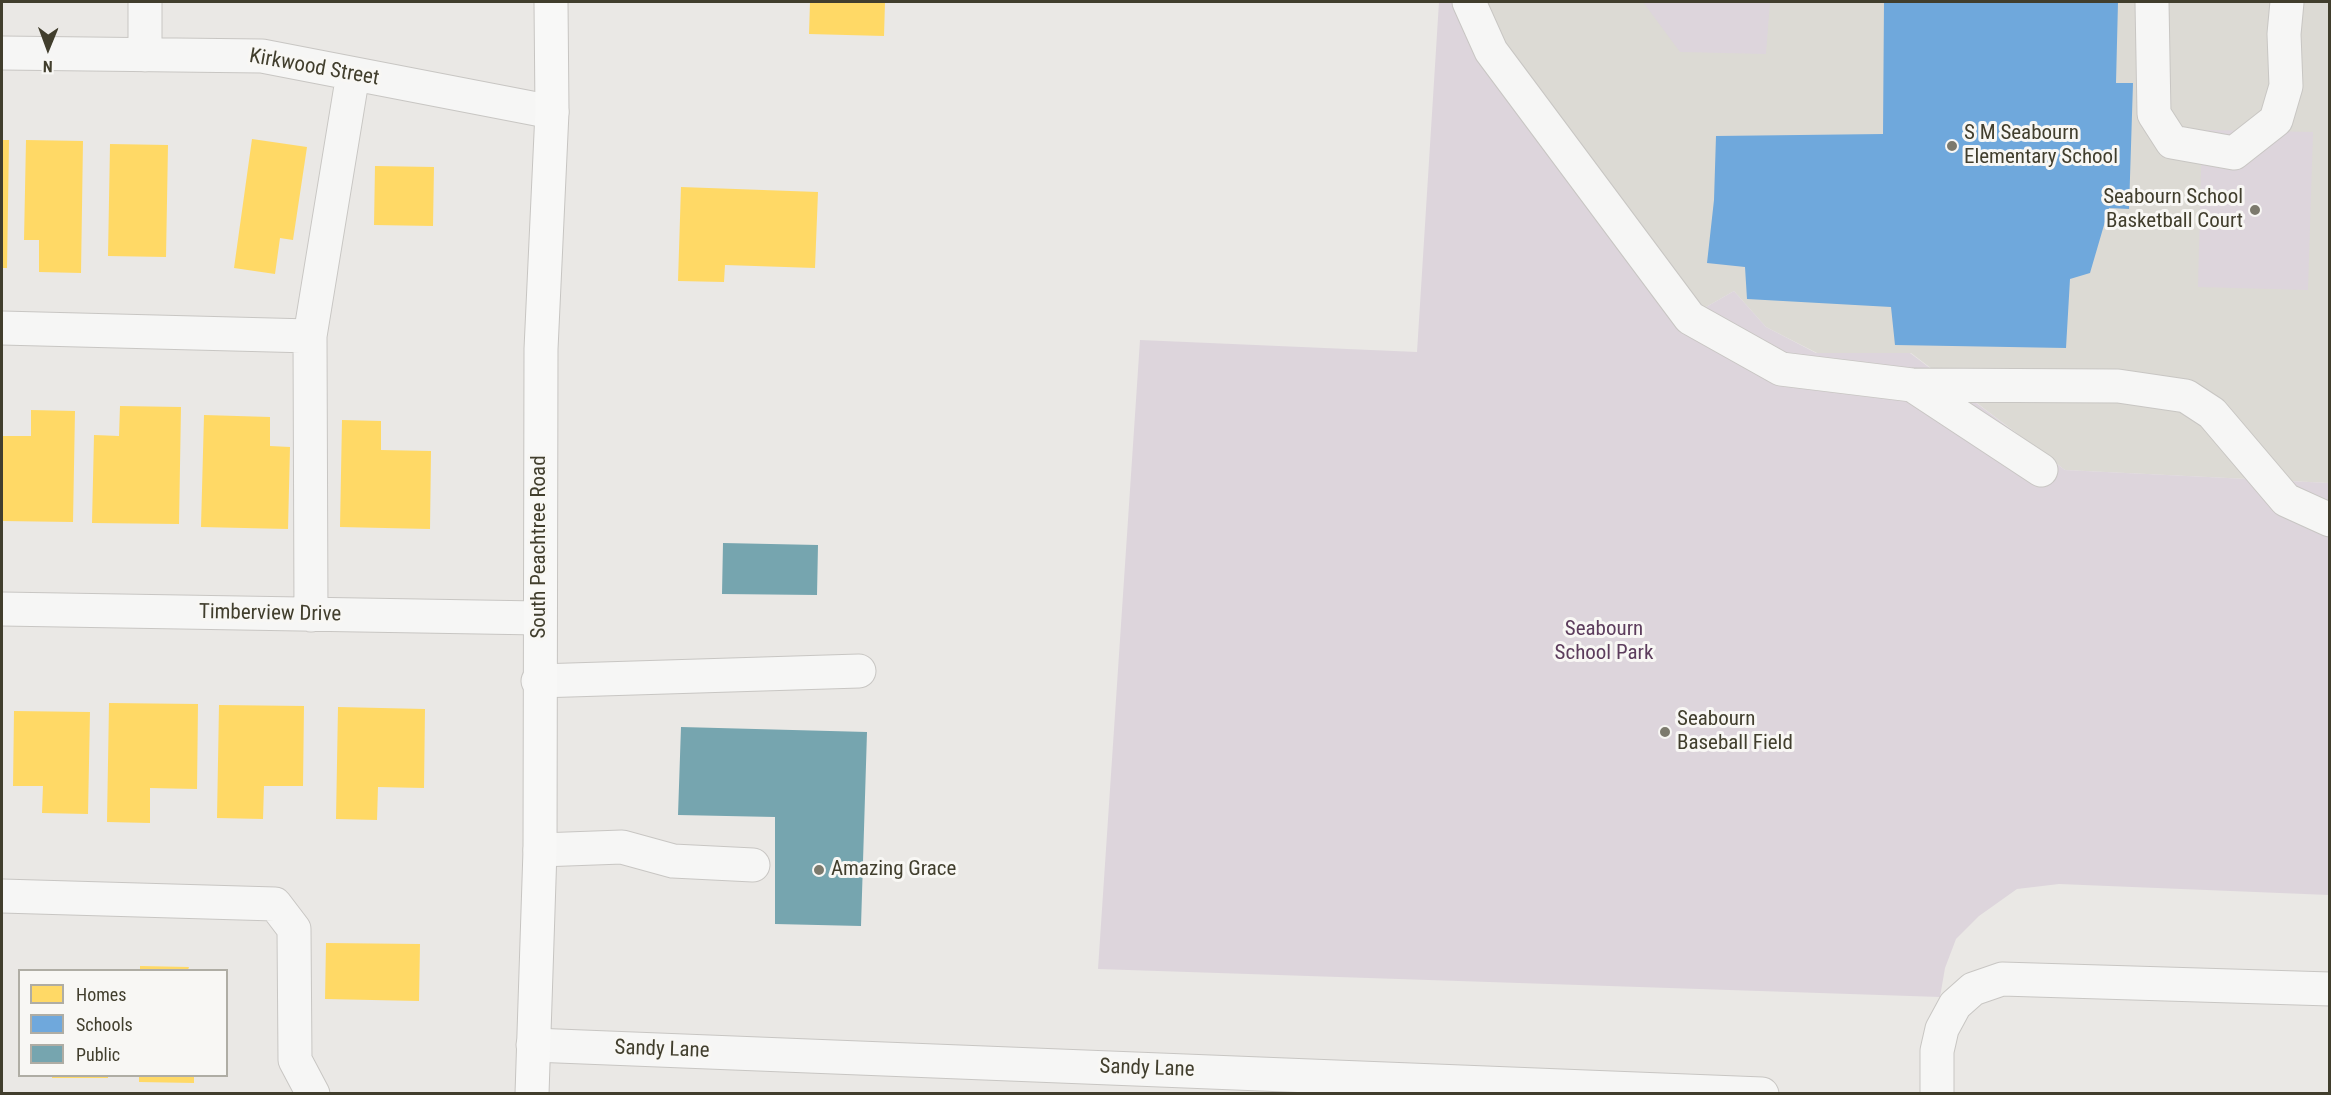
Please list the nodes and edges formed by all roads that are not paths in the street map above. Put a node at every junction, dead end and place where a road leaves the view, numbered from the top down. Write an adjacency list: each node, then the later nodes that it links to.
1 (145, 2): 7 (street)
2 (551, 2): 9 (main road, South Peachtree Road)
3 (1469, 2): 12 (street)
4 (2152, 2): 5 (street)
5 (2288, 2)
6 (2, 53): 7 (street, Kirkwood Street)
7 (146, 55): 8 (street, Kirkwood Street)
8 (353, 74): 9 (street, Kirkwood Street); 11 (street)
9 (552, 112): 17 (main road, South Peachtree Road)
10 (2, 328): 11 (street)
11 (310, 336): 16 (street)
12 (1912, 385): 13 (street); 14 (street)
13 (2041, 471)
14 (2330, 520)
15 (2, 609): 16 (street, Timberview Drive)
16 (311, 615): 17 (street, Timberview Drive)
17 (539, 618): 19 (main road, South Peachtree Road)
18 (859, 671): 19 (street)
19 (538, 681): 20 (main road, South Peachtree Road)
20 (540, 850): 21 (street); 24 (main road, South Peachtree Road)
21 (753, 865)
22 (2, 896): 26 (street)
23 (2330, 989): 29 (street)
24 (533, 1045): 25 (street, Sandy Lane); 27 (main road, South Peachtree Road)
25 (1355, 1085): 28 (street, Sandy Lane)
26 (312, 1094)
27 (532, 1094)
28 (1762, 1094)
29 (1937, 1094)

